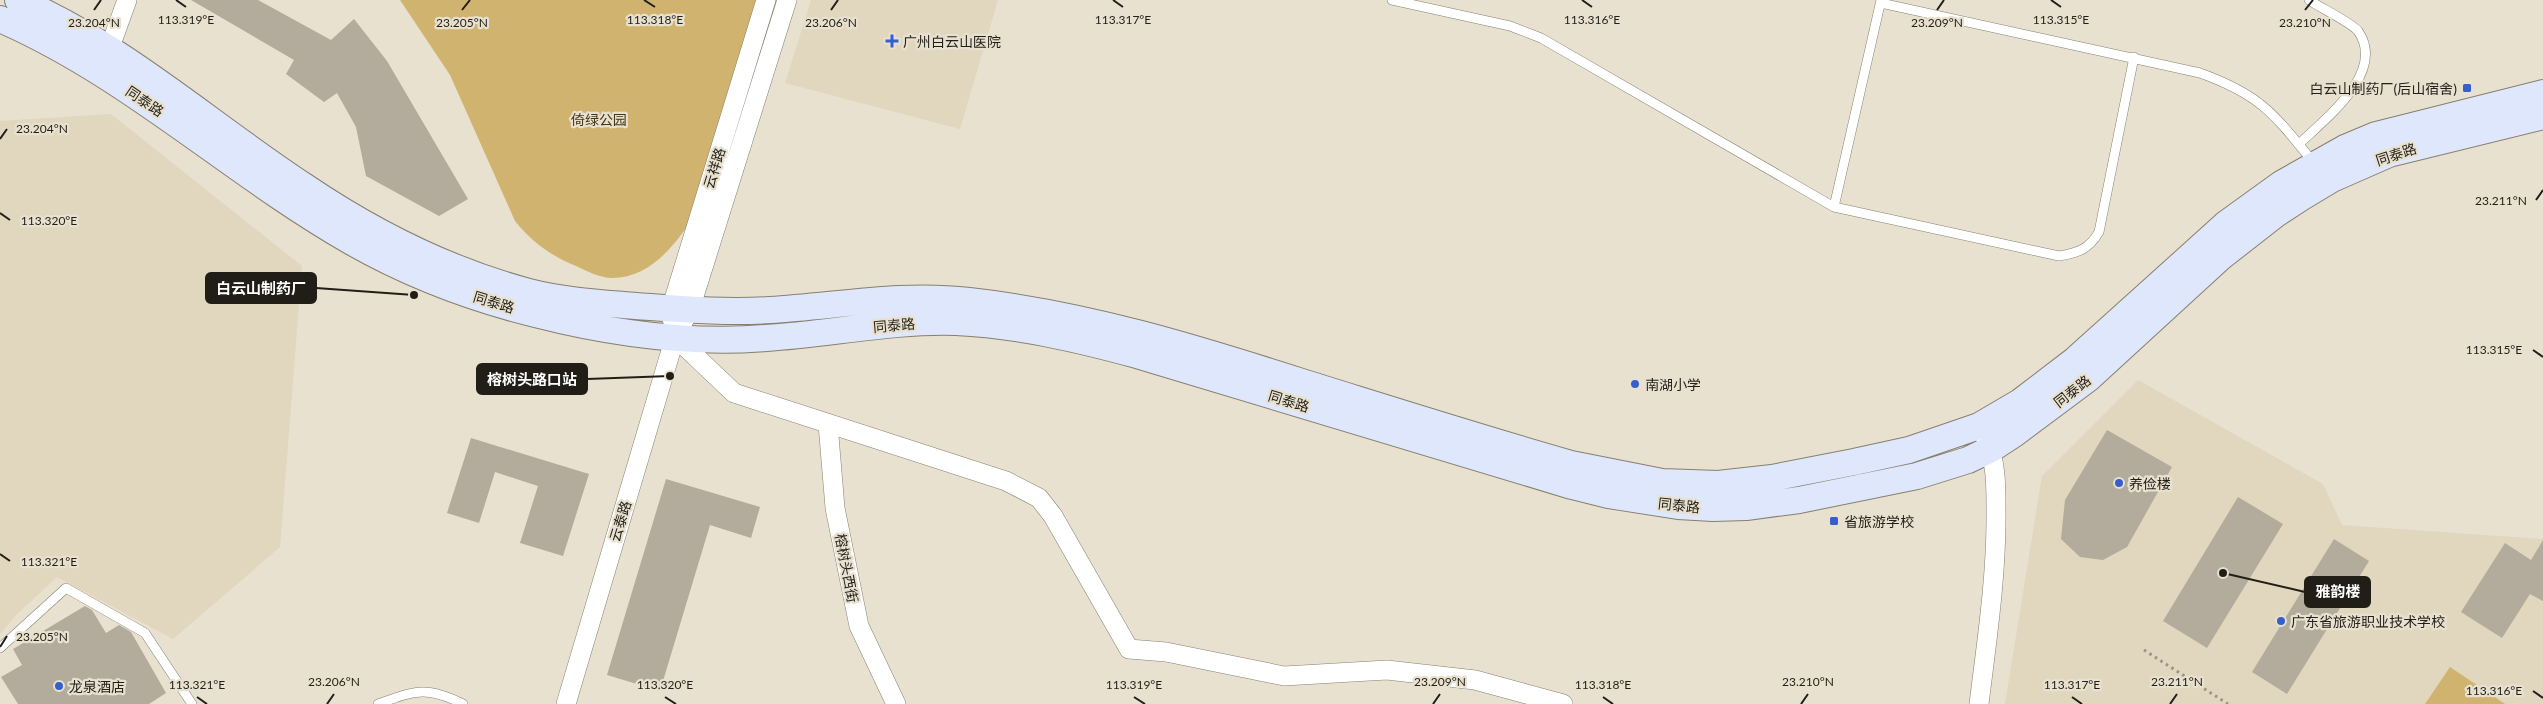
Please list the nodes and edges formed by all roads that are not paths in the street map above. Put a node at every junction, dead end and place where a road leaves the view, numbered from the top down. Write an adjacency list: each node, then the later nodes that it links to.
1 (18, 0): 11 (main road, 同泰路)
2 (127, 0): 11 (street)
3 (766, 0): 17 (street, 云祥路)
4 (787, 0): 17 (street, 云祥路)
5 (1392, 0): 7 (lane)
6 (2308, 0): 14 (lane)
7 (1404, 1): 16 (lane)
8 (1881, 1): 10 (lane); 16 (lane)
9 (0, 19): 11 (main road, 同泰路)
10 (2134, 57): 14 (lane); 16 (lane)
11 (106, 59): 17 (main road, 同泰路); 18 (main road, 同泰路)
12 (2543, 93): 15 (main road, 同泰路)
13 (2543, 116): 21 (main road, 同泰路)
14 (2298, 144): 15 (lane)
15 (2315, 164): 20 (main road, 同泰路)
16 (1834, 207)
17 (681, 309): 18 (street, 云泰路); 20 (main road, 同泰路)
18 (675, 337): 19 (street); 21 (main road, 同泰路); 27 (street, 云泰路)
19 (828, 424): 23 (street); 28 (street, 榕树头西街)
20 (1979, 426): 21 (street)
21 (1991, 449): 29 (street)
22 (0, 648): 24 (lane)
23 (1557, 703)
24 (192, 704)
25 (378, 704): 26 (lane)
26 (463, 704)
27 (566, 704)
28 (896, 704)
29 (1979, 704)

